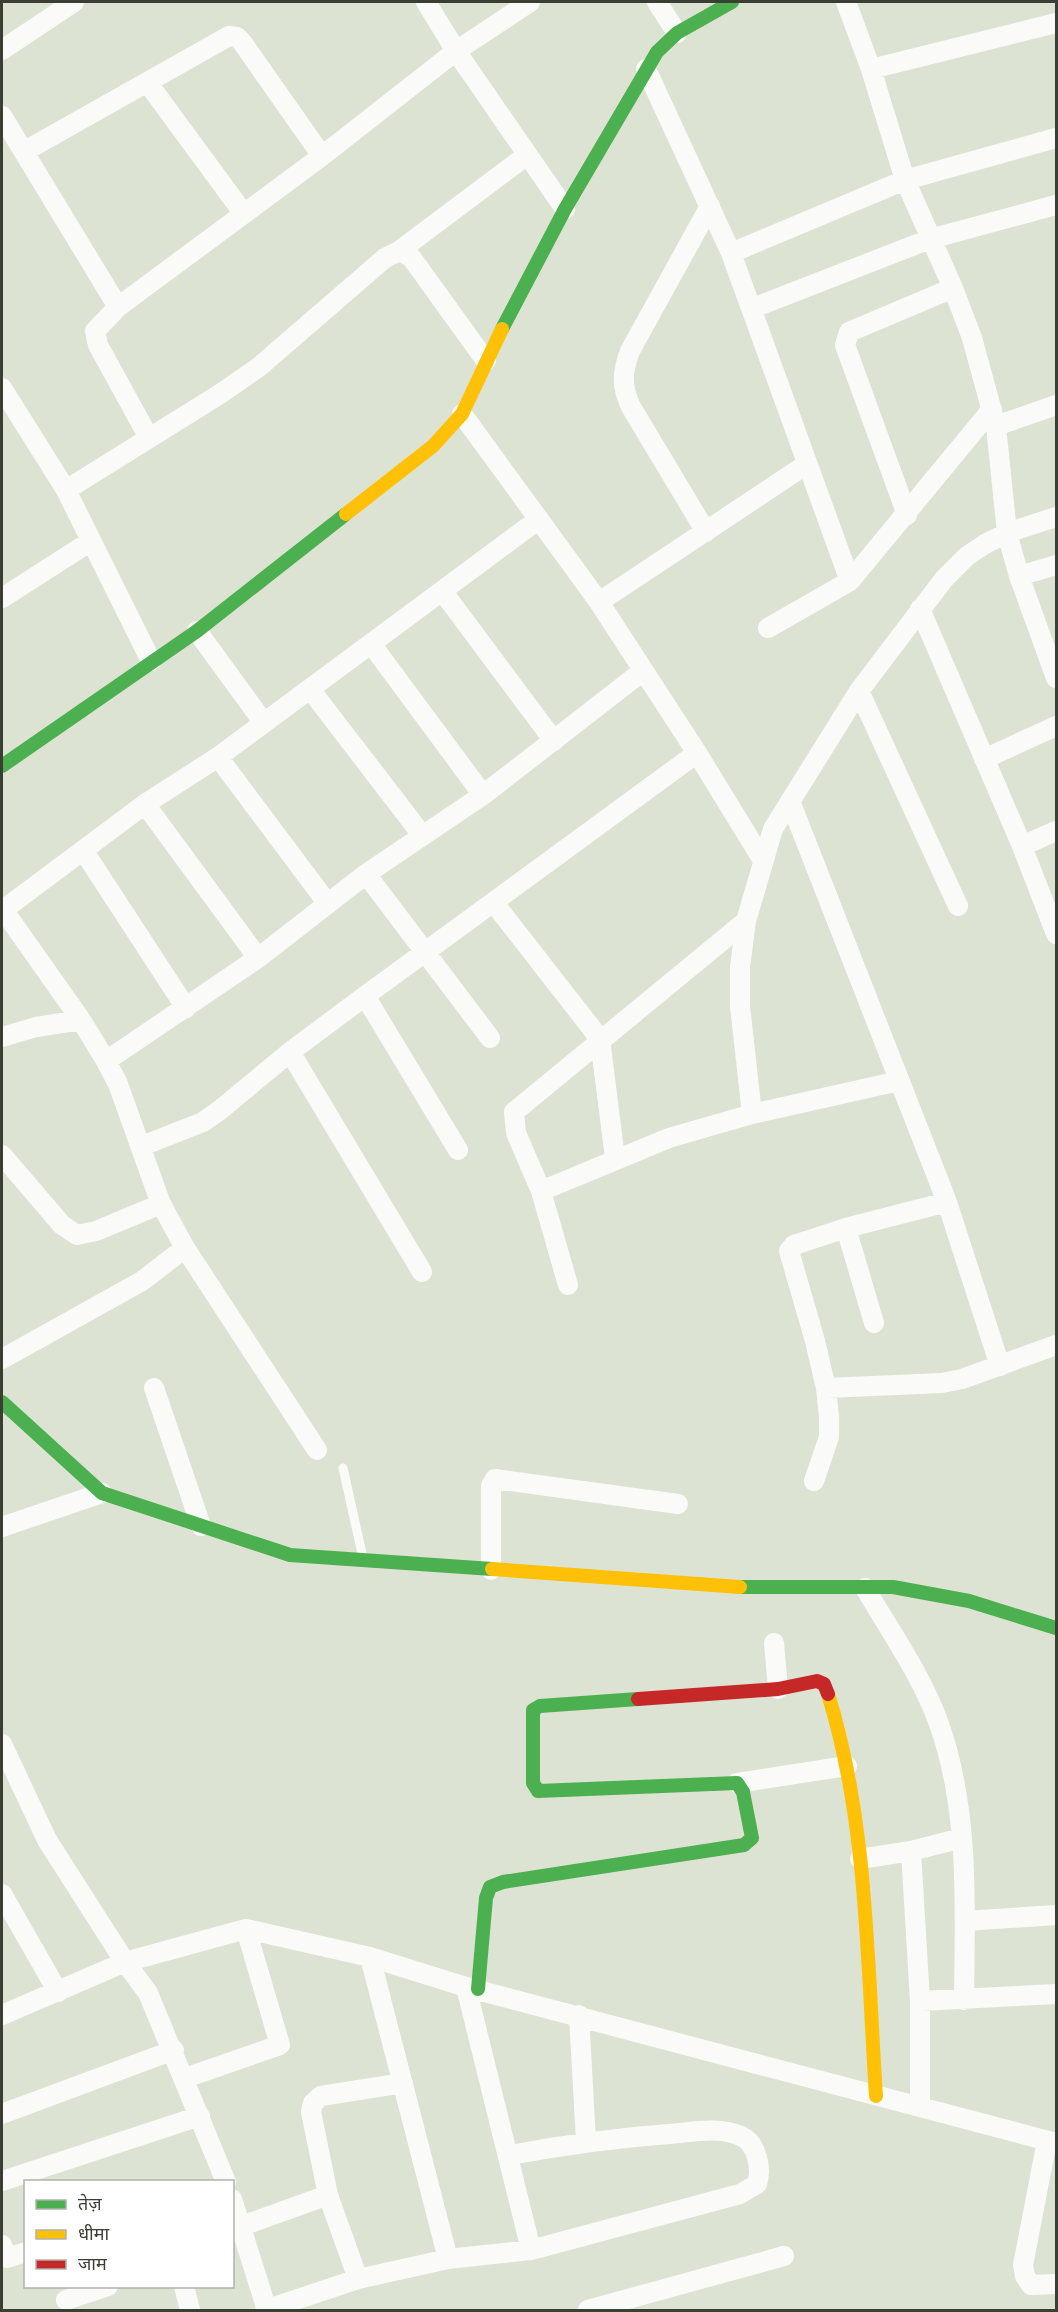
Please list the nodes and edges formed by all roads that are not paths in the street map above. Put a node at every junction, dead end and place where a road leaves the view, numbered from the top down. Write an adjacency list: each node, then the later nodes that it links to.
1 (74, 2): 9 (street)
2 (426, 2): 10 (street)
3 (530, 2): 10 (street)
4 (657, 2): 8 (street)
5 (732, 2): 8 (street)
6 (846, 2): 12 (street)
7 (1056, 23): 12 (street)
8 (677, 33): 11 (street)
9 (2, 50)
10 (456, 51): 17 (street); 18 (street)
11 (646, 69): 21 (street); 22 (street)
12 (871, 69): 19 (street)
13 (147, 82): 16 (street); 18 (street); 23 (street)
14 (2, 116): 16 (street)
15 (1056, 138): 19 (street)
16 (25, 151): 28 (street)
17 (527, 155): 22 (street); 25 (street)
18 (322, 156): 23 (street)
19 (905, 180): 24 (street); 26 (street)
20 (1056, 205): 24 (street)
21 (710, 206): 26 (street); 41 (street)
22 (565, 209): 30 (street)
23 (244, 214): 28 (street)
24 (930, 239): 27 (street); 29 (street)
25 (399, 250): 30 (street); 35 (street)
26 (731, 253): 29 (street)
27 (953, 288): 34 (street); 38 (street)
28 (118, 307): 35 (street)
29 (753, 309): 36 (street)
30 (486, 361): 33 (street)
31 (2, 388): 37 (street)
32 (1056, 405): 34 (street)
33 (462, 414): 40 (street); 52 (street)
34 (994, 417): 38 (street); 42 (street)
35 (149, 438): 37 (street)
36 (807, 464): 41 (street); 46 (street)
37 (66, 490): 43 (street)
38 (907, 514): 46 (street)
39 (1056, 517): 42 (street)
40 (540, 519): 47 (street); 49 (street)
41 (706, 532): 49 (street)
42 (1007, 533): 45 (street); 50 (street)
43 (91, 541): 48 (street); 55 (street)
44 (1056, 565): 45 (street)
45 (1019, 576): 53 (street)
46 (850, 582): 51 (street)
47 (443, 592): 54 (street); 62 (street)
48 (2, 598)
49 (599, 602): 56 (street)
50 (920, 609): 59 (street); 65 (street)
51 (768, 628)
52 (196, 631): 55 (street); 60 (street)
53 (1050, 642): 57 (street)
54 (372, 645): 58 (street); 67 (street)
55 (151, 661): 66 (street)
56 (643, 671): 62 (street); 63 (street)
57 (1056, 678)
58 (309, 689): 60 (street); 71 (street)
59 (859, 691): 68 (street); 78 (street)
60 (264, 723): 64 (street)
61 (1056, 726): 65 (street)
62 (554, 741): 67 (street)
63 (697, 753): 74 (street); 76 (street)
64 (218, 757): 69 (street); 77 (street)
65 (984, 759): 72 (street)
66 (2, 766)
67 (483, 795): 71 (street)
68 (790, 801): 74 (street); 92 (street)
69 (145, 804): 73 (street); 83 (street)
70 (1056, 831): 72 (street)
71 (422, 835): 75 (street)
72 (1022, 846): 81 (street)
73 (83, 850): 79 (street); 85 (street)
74 (762, 859): 80 (street)
75 (366, 874): 77 (street); 82 (street)
76 (494, 903): 82 (street); 89 (street)
77 (328, 904): 83 (street)
78 (958, 906)
79 (2, 909): 86 (street)
80 (746, 921): 89 (street); 93 (street)
81 (1056, 934)
82 (424, 952): 84 (street); 88 (street)
83 (258, 958): 85 (street)
84 (365, 996): 90 (street); 95 (street)
85 (186, 1008): 91 (street)
86 (81, 1020): 87 (street); 91 (street)
87 (2, 1037)
88 (490, 1038)
89 (600, 1039): 97 (street); 98 (street)
90 (290, 1052): 94 (street); 103 (street)
91 (106, 1061): 94 (street)
92 (900, 1081): 93 (street); 99 (street)
93 (752, 1114): 97 (street)
94 (142, 1146): 100 (street)
95 (458, 1150)
96 (2, 1155): 100 (street)
97 (615, 1158): 98 (street)
98 (541, 1191): 104 (street)
99 (947, 1202): 101 (street); 108 (street)
100 (160, 1204): 102 (street)
101 (846, 1228): 105 (street); 110 (street)
102 (185, 1248): 107 (street); 112 (street)
103 (422, 1272)
104 (568, 1285)
105 (874, 1323)
106 (1056, 1345): 108 (street)
107 (2, 1359)
108 (1000, 1366): 110 (street)
109 (154, 1388): 117 (street)
110 (826, 1388): 114 (street)
111 (2, 1402): 115 (street)
112 (317, 1450)
113 (343, 1468): 119 (lane)
114 (814, 1481)
115 (102, 1493): 117 (street); 118 (street)
116 (678, 1504): 120 (street)
117 (201, 1526): 119 (street)
118 (2, 1527)
119 (363, 1560): 120 (street)
120 (490, 1570): 121 (street)
121 (865, 1588): 122 (street); 128 (street)
122 (1056, 1628)
123 (774, 1643): 124 (street)
124 (778, 1689): 126 (street); 127 (street)
125 (2, 1744): 136 (street)
126 (847, 1766): 127 (street); 130 (street)
127 (737, 1783): 137 (street)
128 (962, 1838): 129 (street); 133 (street)
129 (911, 1851): 130 (street); 141 (street)
130 (860, 1859): 147 (street)
131 (2, 1894): 138 (street)
132 (1056, 1916): 133 (street)
133 (964, 1920): 140 (street)
134 (246, 1929): 135 (street); 136 (street); 145 (street)
135 (370, 1957): 137 (street); 146 (street)
136 (125, 1962): 138 (street); 144 (street)
137 (472, 1988): 143 (street); 153 (street)
138 (58, 1992): 142 (street)
139 (1056, 1994): 140 (street)
140 (964, 2000): 141 (street)
141 (920, 2001): 148 (street)
142 (3, 2012)
143 (579, 2015): 147 (street); 151 (street)
144 (174, 2050): 145 (street); 149 (street)
145 (185, 2078): 150 (street)
146 (403, 2083): 156 (street); 163 (street)
147 (876, 2097): 148 (street)
148 (920, 2107): 152 (street)
149 (2, 2114)
150 (200, 2116): 154 (street); 155 (street)
151 (586, 2141): 153 (street); 160 (street)
152 (1052, 2142): 165 (street)
153 (510, 2155): 160 (street)
154 (226, 2180)
155 (2, 2181)
156 (328, 2195): 158 (street); 164 (street)
157 (234, 2204): 158 (street)
158 (242, 2226): 170 (street)
159 (2, 2245): 161 (street)
160 (531, 2250): 163 (street)
161 (24, 2253)
162 (784, 2256): 171 (street)
163 (448, 2259): 164 (street)
164 (358, 2279): 170 (street)
165 (1056, 2284)
166 (102, 2288): 168 (street)
167 (184, 2288): 169 (street)
168 (66, 2300)
169 (190, 2310)
170 (266, 2310)
171 (588, 2310)

